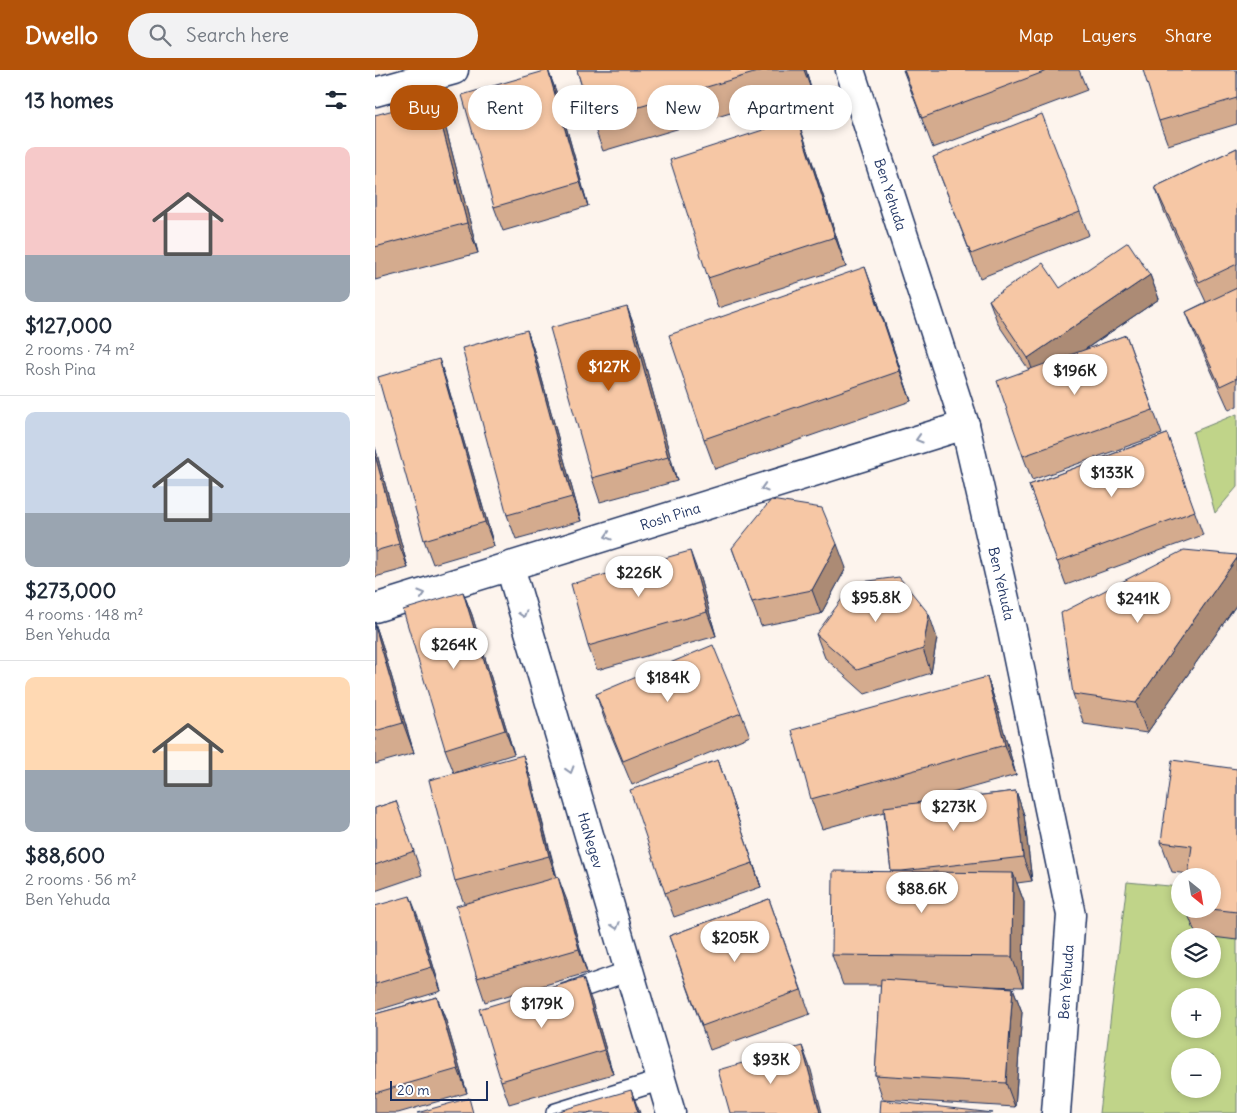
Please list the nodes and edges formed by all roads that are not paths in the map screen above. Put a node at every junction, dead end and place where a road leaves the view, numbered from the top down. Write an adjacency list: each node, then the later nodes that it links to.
1 (454, 70): 3 (street)
2 (850, 70): 4 (street, Ben Yehuda)
3 (375, 92)
4 (965, 425): 5 (street, Rosh Pina, one-way to 5); 12 (street, Ben Yehuda)
5 (510, 567): 6 (street, Rosh Pina, one-way to 5); 7 (street, HaNegev, one-way to 7)
6 (375, 608)
7 (629, 971): 8 (lane); 9 (street, HaNegev)
8 (541, 1002)
9 (662, 1080): 10 (lane); 11 (street, HaNegev)
10 (556, 1113)
11 (671, 1113)
12 (1056, 1113)

